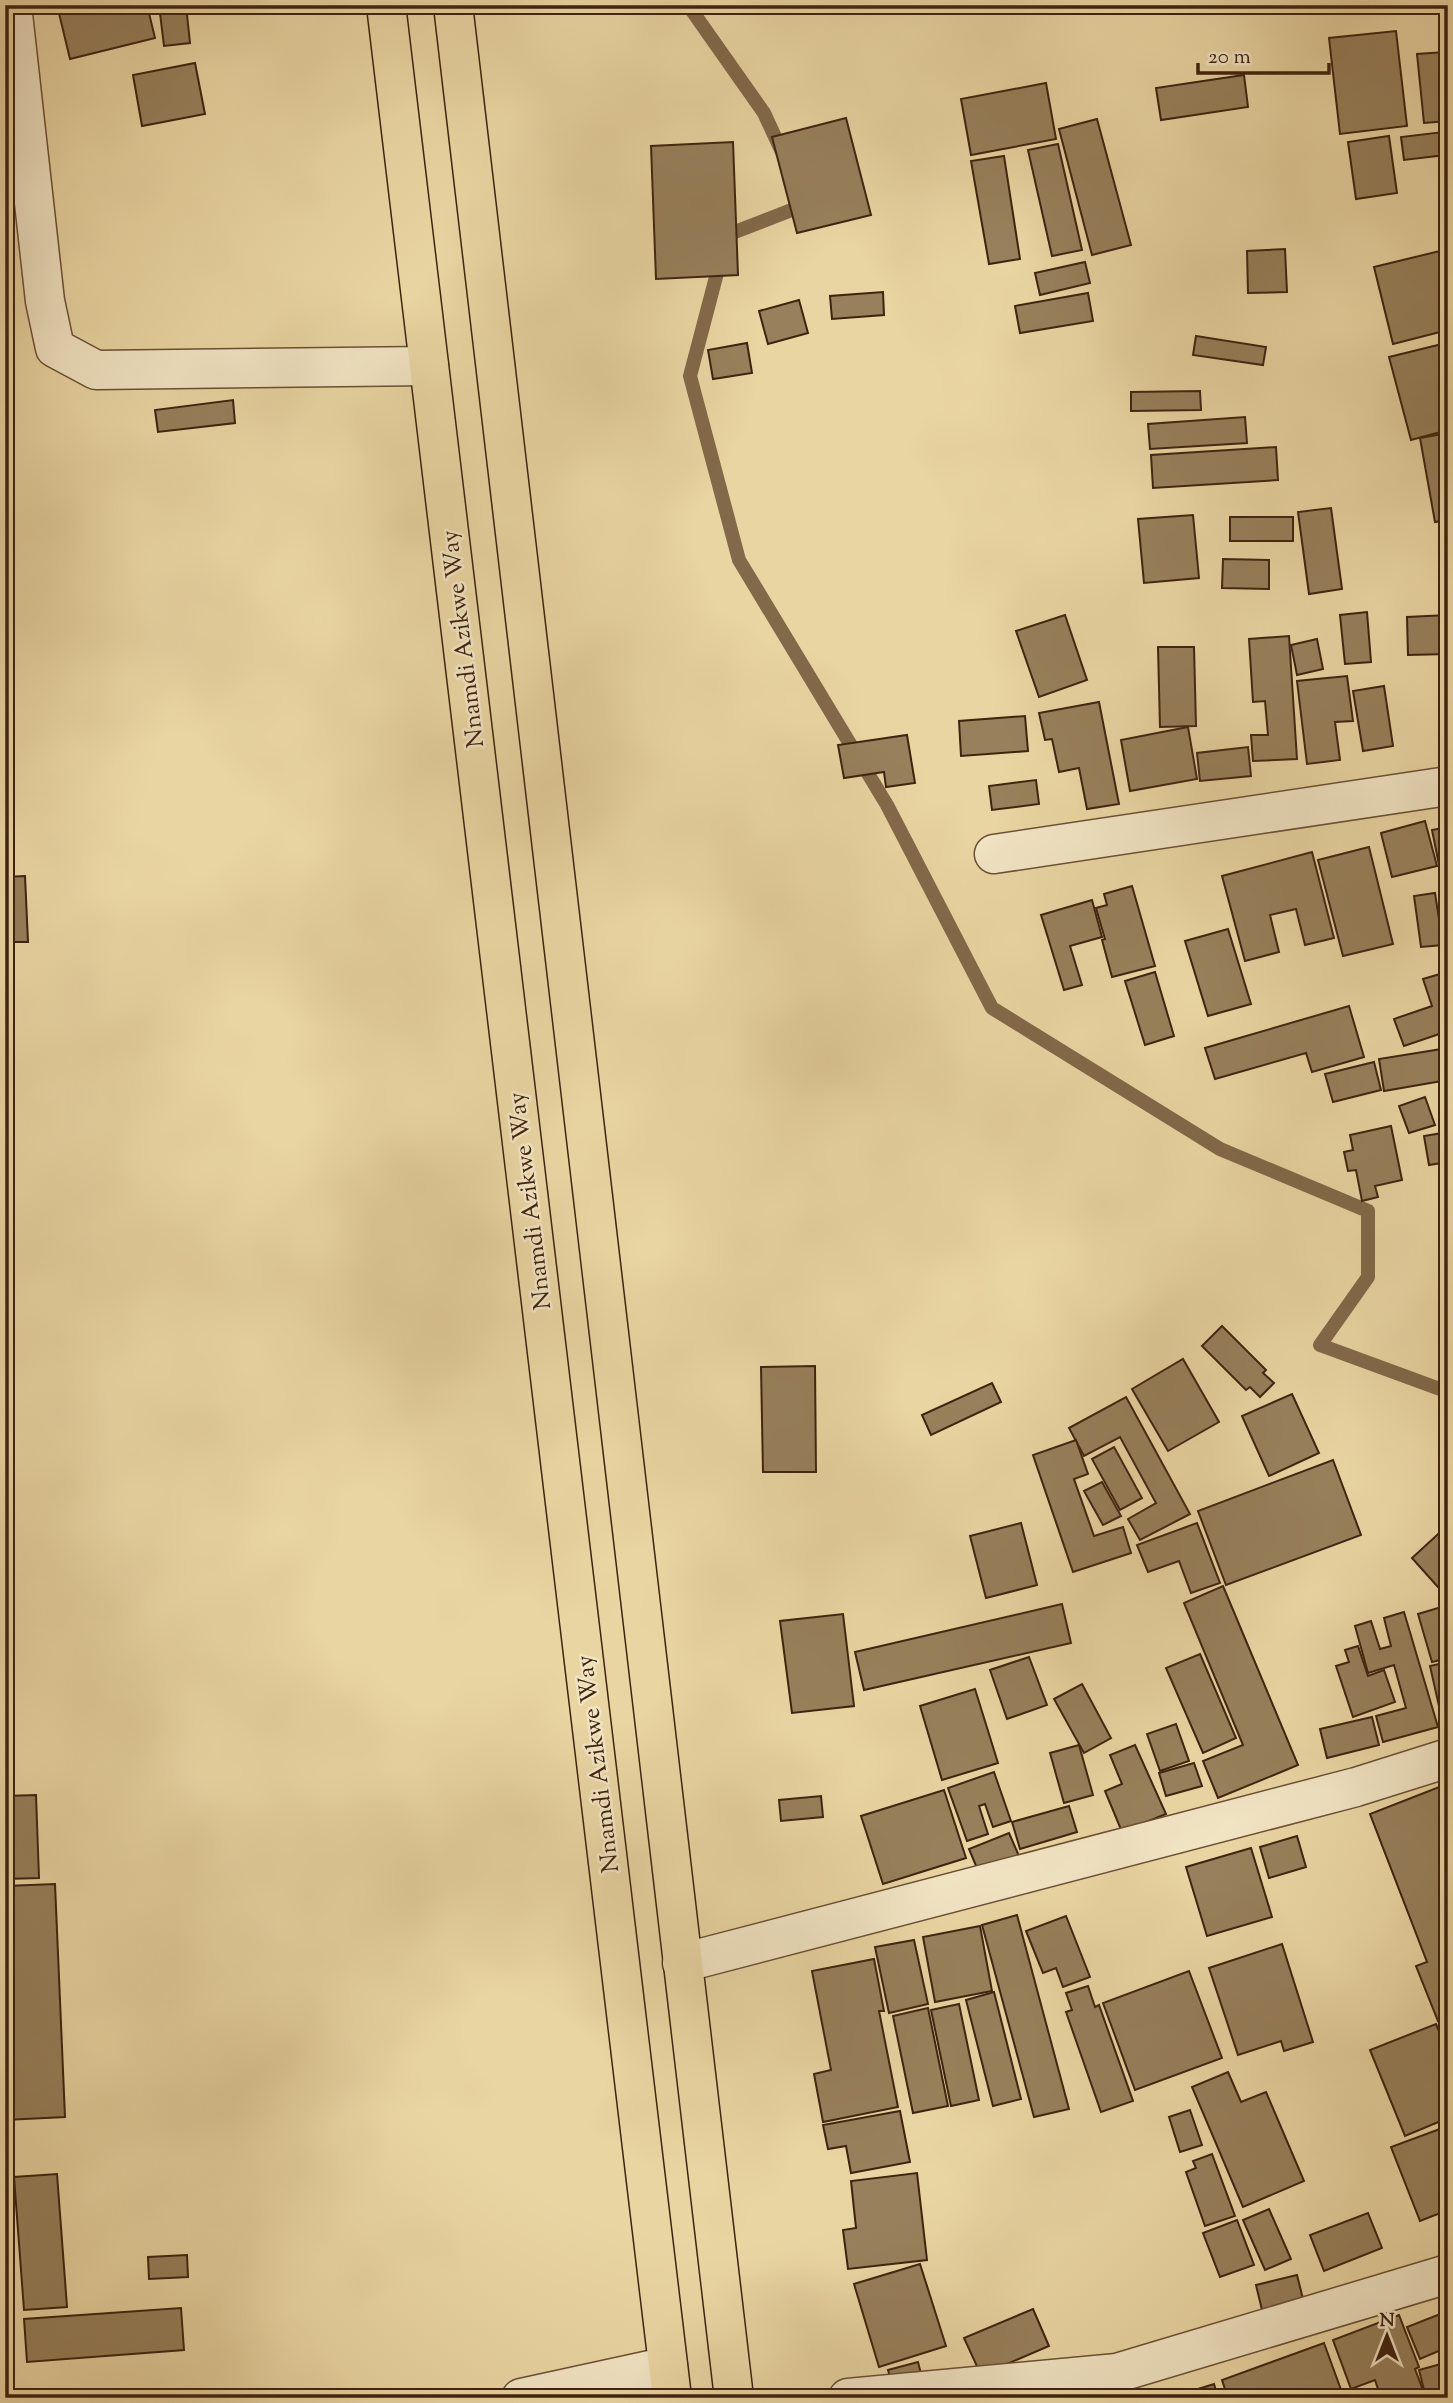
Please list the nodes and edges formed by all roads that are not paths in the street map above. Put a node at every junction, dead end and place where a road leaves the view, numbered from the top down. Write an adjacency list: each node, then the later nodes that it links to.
1 (12, 5): 4 (street)
2 (386, 5): 4 (highway, Nnamdi Azikwe Way)
3 (453, 5): 8 (highway)
4 (429, 366): 10 (highway, Nnamdi Azikwe Way)
5 (1448, 786): 6 (street)
6 (995, 854)
7 (1448, 1758): 8 (street)
8 (682, 1963): 12 (highway)
9 (1448, 2274): 13 (street)
10 (670, 2382): 11 (street)
11 (521, 2398)
12 (734, 2398)
13 (848, 2398)

